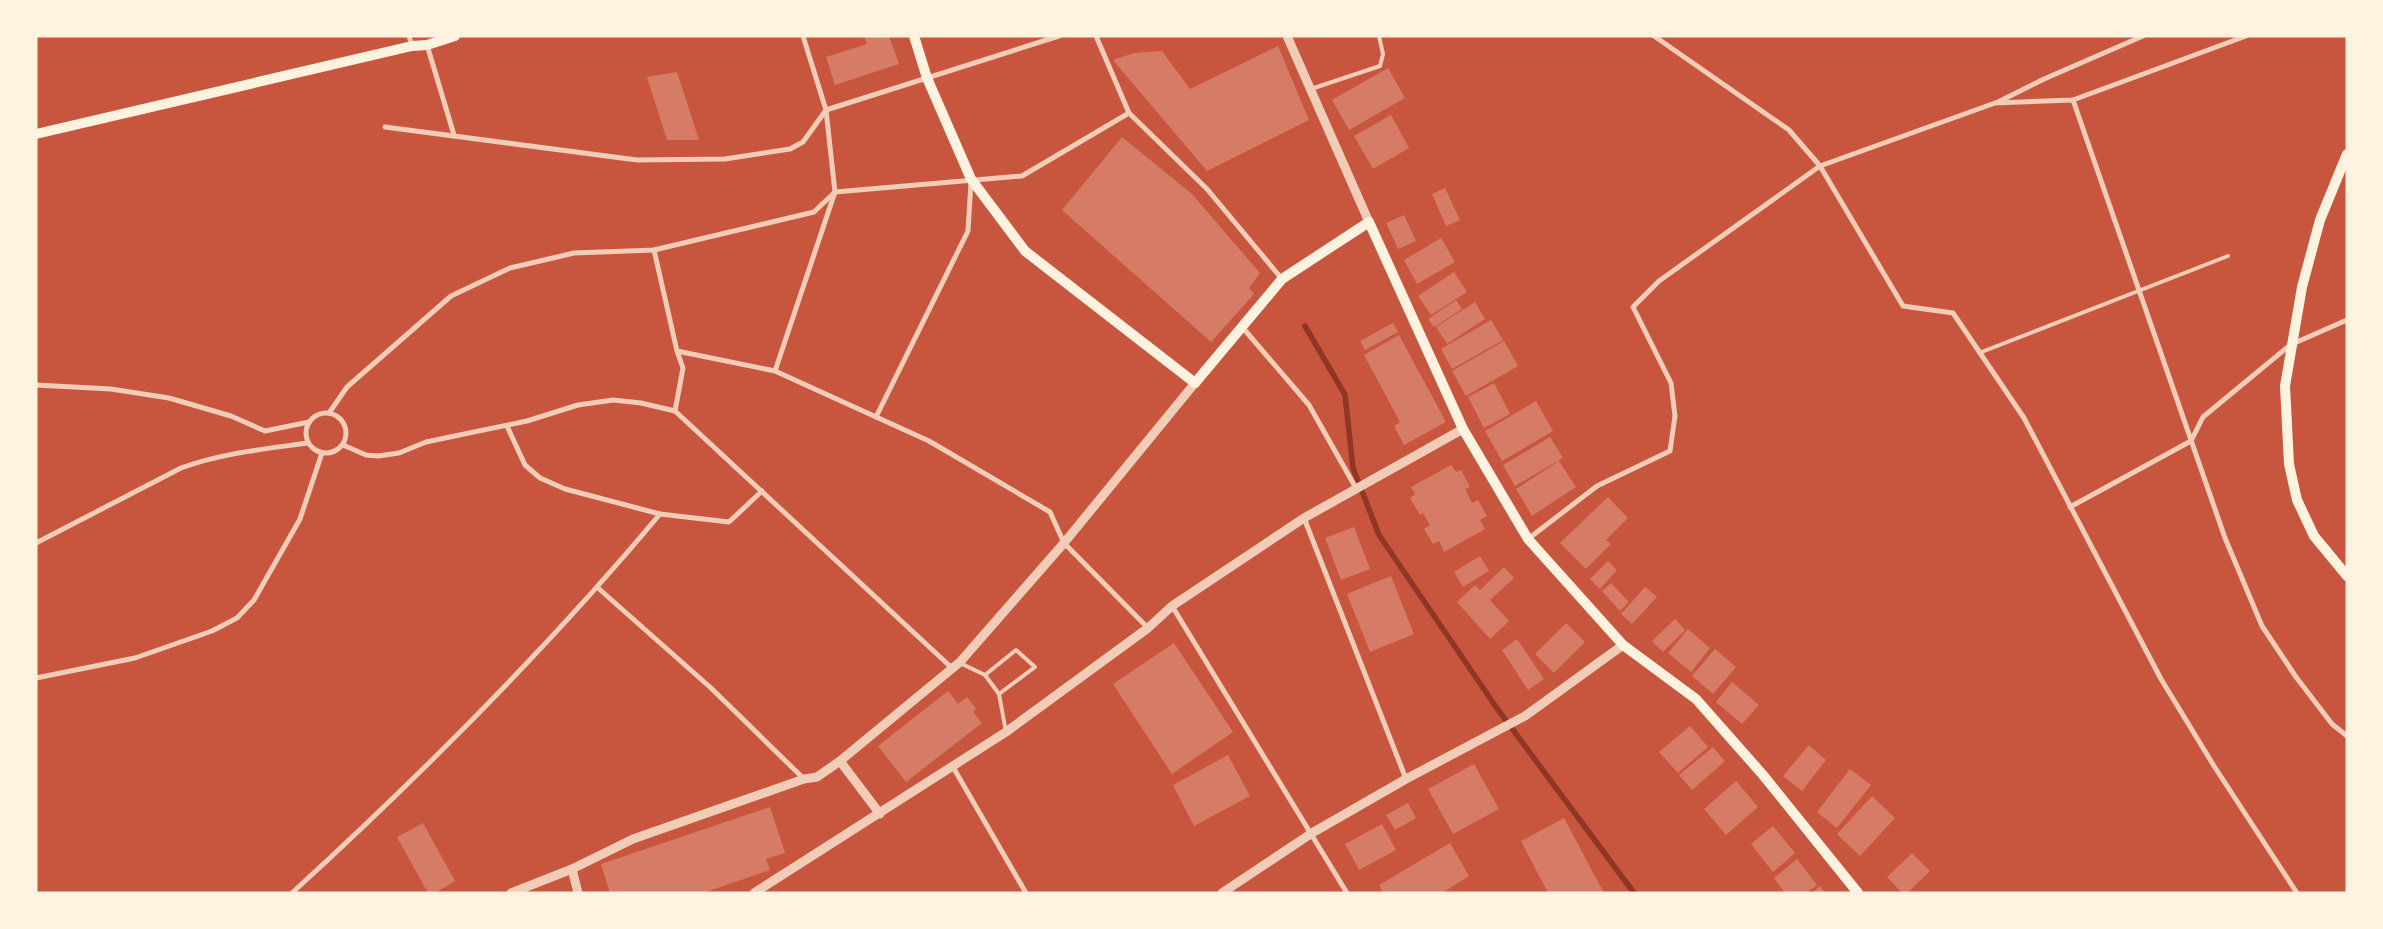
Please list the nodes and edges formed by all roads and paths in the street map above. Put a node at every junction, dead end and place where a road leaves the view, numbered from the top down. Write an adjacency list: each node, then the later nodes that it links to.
1 (455, 36): 12 (main road)
2 (803, 36): 17 (street)
3 (914, 36): 13 (main road)
4 (1058, 36): 13 (street)
5 (1096, 36): 18 (street)
6 (1288, 36): 14 (street)
7 (1380, 36): 14 (lane)
8 (1654, 36): 23 (street)
9 (2143, 36): 16 (street)
10 (2246, 36): 15 (street)
11 (411, 41): 12 (main road); 20 (main road)
12 (427, 45): 21 (street)
13 (927, 78): 17 (street); 24 (main road)
14 (1309, 89): 26 (street)
15 (2073, 100): 16 (street); 30 (street)
16 (1995, 103): 23 (street)
17 (826, 110): 21 (street); 25 (street)
18 (1129, 114): 24 (street); 29 (street)
19 (385, 127): 21 (street)
20 (36, 134)
21 (454, 135)
22 (2347, 154): 33 (main road)
23 (1820, 166): 35 (street); 54 (street)
24 (971, 179): 25 (street); 37 (main road); 41 (street)
25 (835, 192): 27 (street); 36 (street)
26 (1368, 222): 29 (main road); 44 (main road)
27 (654, 250): 34 (street); 40 (street)
28 (2228, 256): 30 (lane)
29 (1282, 279): 32 (main road)
30 (2139, 291): 35 (lane); 45 (street)
31 (2347, 320): 33 (street)
32 (1243, 328): 37 (main road); 49 (street)
33 (2290, 345): 45 (street); 57 (main road)
34 (677, 351): 36 (street); 39 (street)
35 (1979, 353): 51 (street)
36 (775, 371): 41 (street)
37 (1195, 383): 56 (street)
38 (36, 385): 42 (street)
39 (676, 411): 43 (street); 50 (street)
40 (329, 413): 42 (street); 47 (street)
41 (876, 417): 56 (street)
42 (309, 422): 46 (street)
43 (507, 426): 47 (street); 52 (street)
44 (1463, 429): 49 (street); 54 (main road)
45 (2191, 441): 51 (street); 67 (street)
46 (308, 443): 48 (street); 55 (street)
47 (343, 445): 48 (street)
48 (322, 453): 64 (street)
49 (1358, 489): 53 (street)
50 (762, 491): 52 (street); 62 (street)
51 (2070, 507): 83 (street)
52 (660, 514): 58 (street)
53 (1304, 518): 59 (street); 71 (street)
54 (1528, 539): 61 (main road)
55 (36, 543)
56 (1064, 543): 60 (street); 62 (street)
57 (2347, 576)
58 (598, 588): 70 (street); 75 (street)
59 (1172, 606): 60 (street); 73 (street)
60 (1148, 628): 66 (street)
61 (1623, 644): 71 (street); 82 (main road)
62 (957, 666): 63 (lane); 68 (street)
63 (986, 675): 65 (lane); 65 (lane)
64 (36, 678)
65 (999, 694): 66 (lane)
66 (1006, 732): 69 (street)
67 (2347, 736)
68 (840, 761): 70 (street); 72 (street)
69 (953, 767): 72 (street); 79 (street)
70 (804, 779): 74 (street)
71 (1406, 779): 73 (street)
72 (880, 814): 78 (street)
73 (1312, 833): 80 (street); 81 (street)
74 (572, 869): 76 (street); 77 (street)
75 (292, 893)
76 (511, 893)
77 (578, 893)
78 (754, 893)
79 (1026, 893)
80 (1222, 893)
81 (1347, 893)
82 (1858, 893)
83 (2297, 893)

